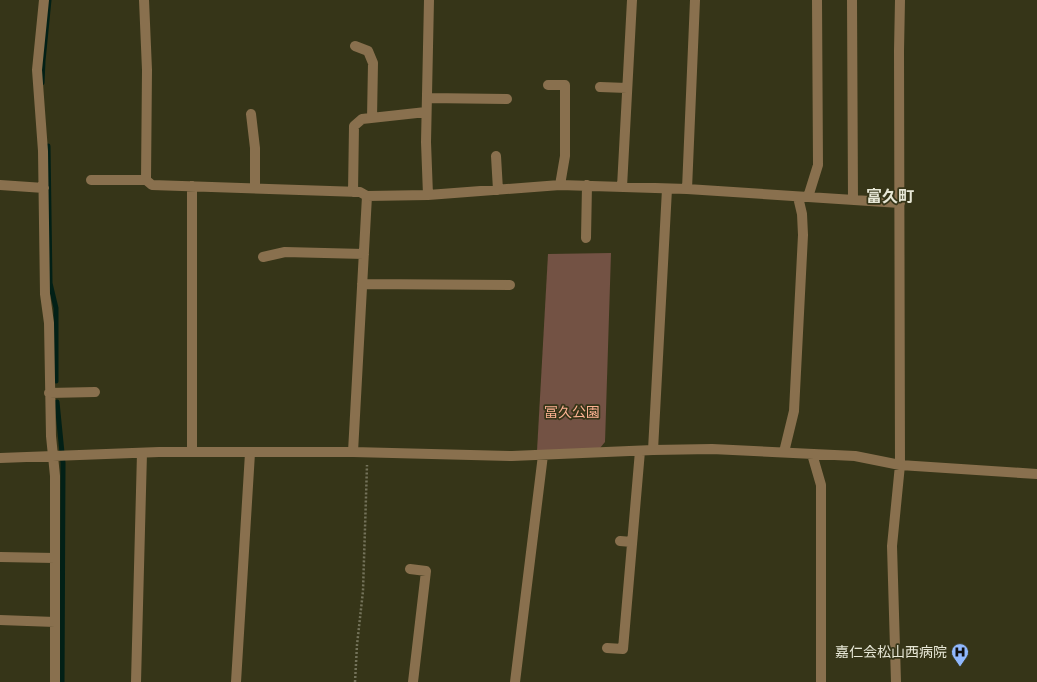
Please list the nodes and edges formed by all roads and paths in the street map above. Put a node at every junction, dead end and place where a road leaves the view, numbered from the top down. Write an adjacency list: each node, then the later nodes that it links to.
1 (44, 0): 26 (street)
2 (144, 0): 20 (street)
3 (429, 0): 13 (street)
4 (632, 0): 12 (street)
5 (695, 0): 29 (street)
6 (817, 0): 34 (street)
7 (852, 0): 35 (street)
8 (900, 0): 36 (street)
9 (355, 46): 17 (street)
10 (548, 85): 21 (street)
11 (600, 87): 12 (street)
12 (627, 88): 25 (street)
13 (426, 98): 14 (street); 15 (street)
14 (507, 99)
15 (426, 112): 17 (street); 32 (street)
16 (251, 114): 27 (street)
17 (372, 118): 31 (street)
18 (496, 156): 30 (street)
19 (91, 180): 20 (street)
20 (146, 180): 23 (street)
21 (560, 184): 24 (street); 30 (street)
22 (0, 185): 26 (street)
23 (192, 186): 27 (street); 46 (street)
24 (587, 186): 25 (street); 37 (street)
25 (622, 187): 28 (street)
26 (44, 188): 43 (street)
27 (255, 188): 31 (street)
28 (667, 188): 29 (street); 44 (street)
29 (687, 189): 34 (street)
30 (498, 190): 32 (street)
31 (353, 192): 33 (street)
32 (428, 195): 33 (street)
33 (367, 196): 38 (street)
34 (803, 197): 35 (street); 49 (street)
35 (853, 200): 36 (street)
36 (900, 204): 56 (street)
37 (586, 238)
38 (364, 254): 39 (street); 40 (street)
39 (263, 257)
40 (362, 284): 41 (street); 47 (street)
41 (510, 285)
42 (94, 392): 43 (street)
43 (49, 393): 54 (street)
44 (653, 450): 45 (street); 49 (street)
45 (640, 451): 53 (street); 59 (street)
46 (192, 452): 50 (street); 51 (street)
47 (353, 452): 48 (street); 51 (street)
48 (367, 452): 53 (street); 69 (path)
49 (784, 452): 52 (street)
50 (142, 453): 54 (street); 67 (street)
51 (250, 453): 68 (street)
52 (812, 454): 56 (street); 72 (street)
53 (543, 455): 71 (street)
54 (59, 456): 55 (street); 61 (street)
55 (0, 458)
56 (900, 465): 57 (street); 73 (street)
57 (1037, 474)
58 (620, 541): 59 (street)
59 (632, 542): 65 (street)
60 (0, 557): 61 (street)
61 (55, 558): 64 (street)
62 (410, 569): 70 (street)
63 (0, 620): 64 (street)
64 (55, 622): 66 (street)
65 (607, 648)
66 (56, 682)
67 (136, 682)
68 (236, 682)
69 (355, 682)
70 (413, 682)
71 (515, 682)
72 (821, 682)
73 (896, 682)

